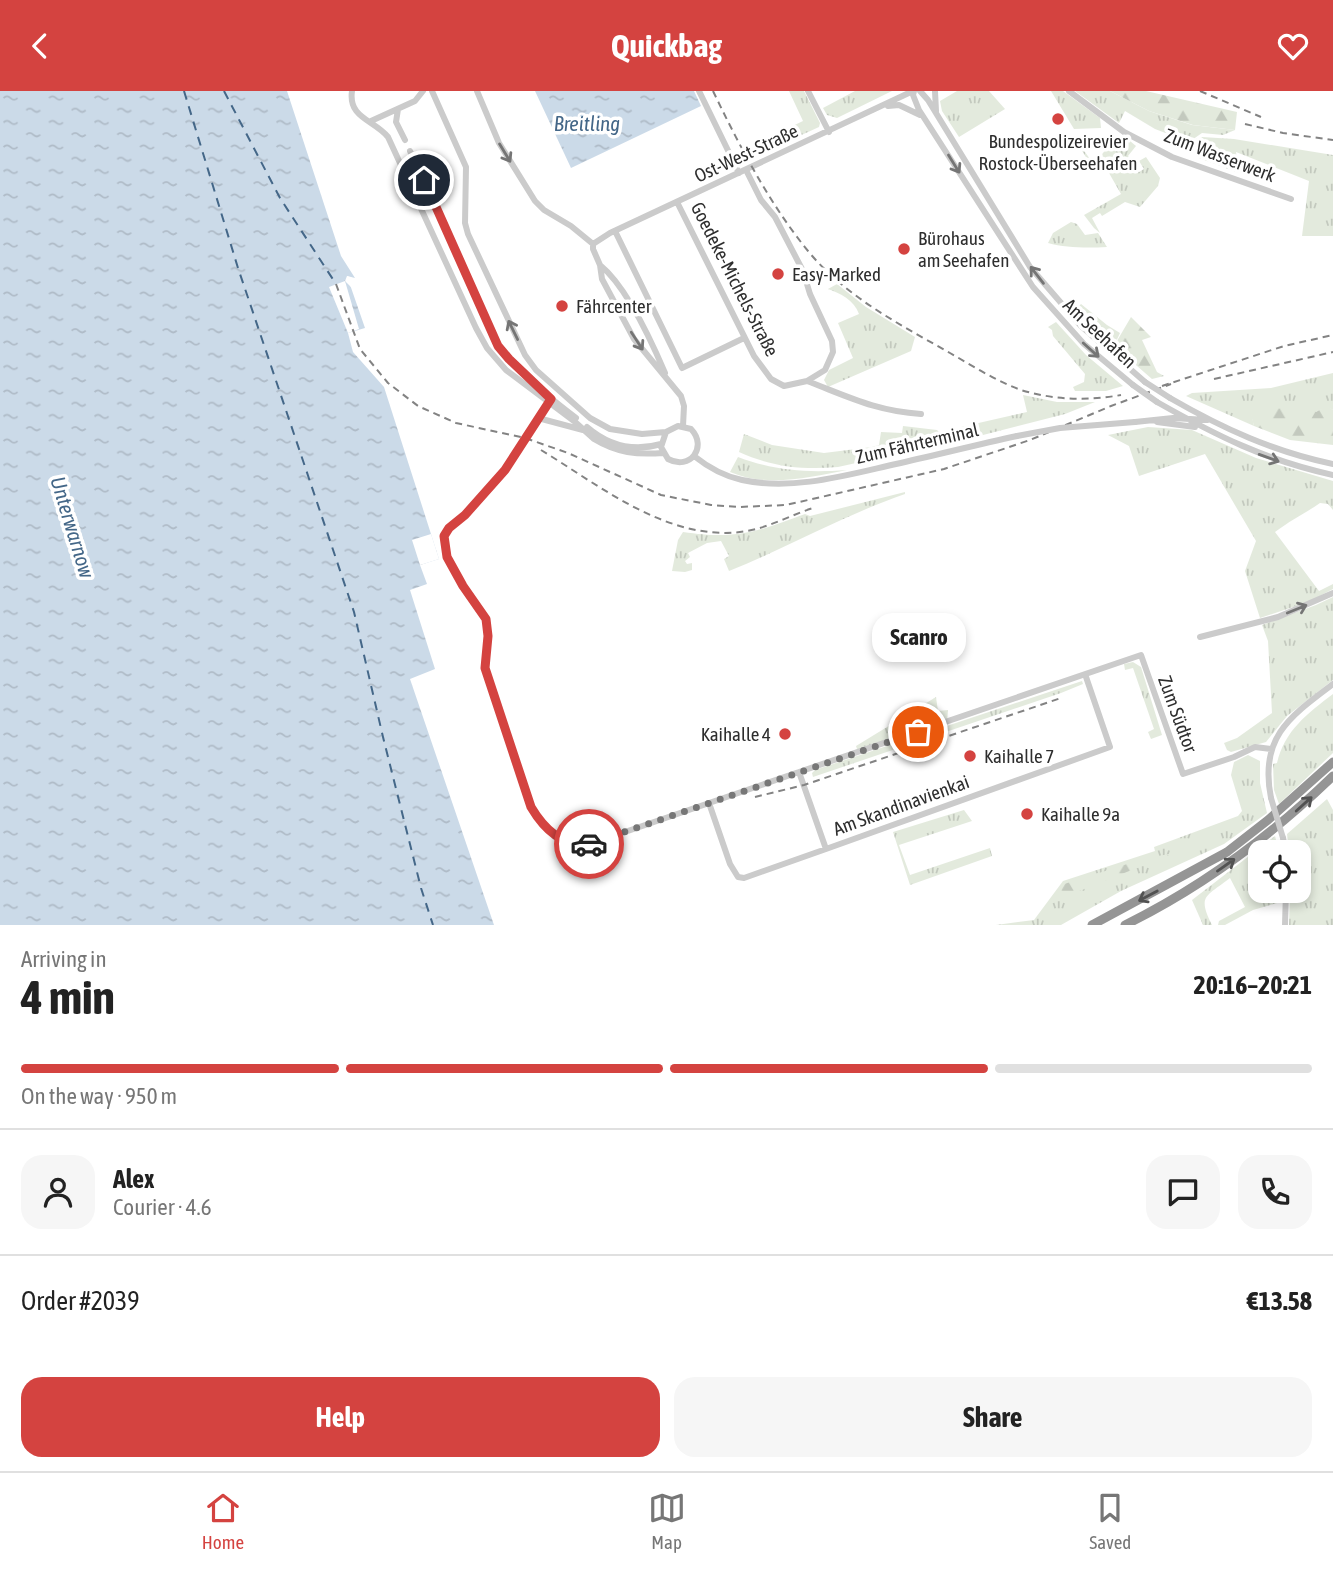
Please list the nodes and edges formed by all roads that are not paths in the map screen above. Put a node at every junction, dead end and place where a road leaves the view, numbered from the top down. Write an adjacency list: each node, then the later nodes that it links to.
1 (352, 91): 15 (street, Zum Fährterminal)
2 (423, 91): 12 (street)
3 (432, 91): 37 (street, one-way to 3)
4 (477, 91): 23 (street, one-way to 23)
5 (699, 91): 19 (street)
6 (808, 91): 16 (street)
7 (914, 91): 11 (street, Ost-West-Straße); 14 (street, Am Seehafen)
8 (920, 91): 13 (street, Am Seehafen)
9 (935, 91): 13 (street, Am Seehafen)
10 (1069, 91): 20 (street, Zum Wasserwerk)
11 (885, 106): 14 (street); 16 (street, Ost-West-Straße)
12 (398, 109): 15 (street); 17 (street)
13 (937, 117): 32 (street, Am Seehafen, one-way to 13, bridge)
14 (925, 118): 31 (street, Am Seehafen, one-way to 31, bridge)
15 (370, 121): 28 (street, Zum Fährterminal)
16 (829, 132): 19 (street, Ost-West-Straße)
17 (405, 140)
18 (410, 151): 28 (street, Zum Fährterminal)
19 (742, 171): 21 (street, Ost-West-Straße); 27 (street)
20 (1291, 199)
21 (677, 202): 22 (street, Ost-West-Straße); 25 (street, Goedeke-Michels-Straße)
22 (615, 231): 23 (street, Ost-West-Straße); 25 (street)
23 (593, 244): 24 (street)
24 (600, 265): 26 (street); 26 (street, one-way to 26)
25 (744, 338): 27 (street, Goedeke-Michels-Straße)
26 (667, 377): 34 (street)
27 (807, 381): 29 (street)
28 (550, 401): 30 (street); 35 (street, Zum Fährterminal); 38 (street, Zum Fährterminal)
29 (921, 414)
30 (538, 418): 35 (street); 51 (street)
31 (1185, 418): 32 (street, Zum Fährterminal); 33 (street, Zum Fährterminal); 36 (street, Am Seehafen)
32 (1209, 420): 41 (street, Am Seehafen)
33 (1152, 421): 36 (street, Zum Fährterminal); 40 (street, Zum Fährterminal, bridge)
34 (683, 426): 37 (street); 40 (street)
35 (585, 431): 39 (street, Zum Fährterminal)
36 (1208, 431): 42 (street, Am Seehafen, one-way to 42)
37 (666, 432): 38 (street)
38 (661, 444): 39 (street)
39 (663, 453): 40 (street, Zum Fährterminal)
40 (694, 456)
41 (1333, 464)
42 (1333, 475)
43 (1333, 593): 44 (street, one-way to 43)
44 (1200, 637)
45 (1085, 674): 47 (street, Zum Südtor); 49 (street); 53 (street, Am Skandinavienkai)
46 (1333, 684): 47 (street)
47 (1271, 749): 52 (street, bridge)
48 (1333, 762): 55 (highway, one-way to 55)
49 (799, 772): 51 (street); 53 (street, Am Skandinavienkai)
50 (1333, 776): 56 (highway, one-way to 50)
51 (709, 803): 53 (street)
52 (1283, 840)
53 (826, 849)
54 (1286, 903): 57 (street)
55 (1092, 925)
56 (1125, 925)
57 (1285, 925)

